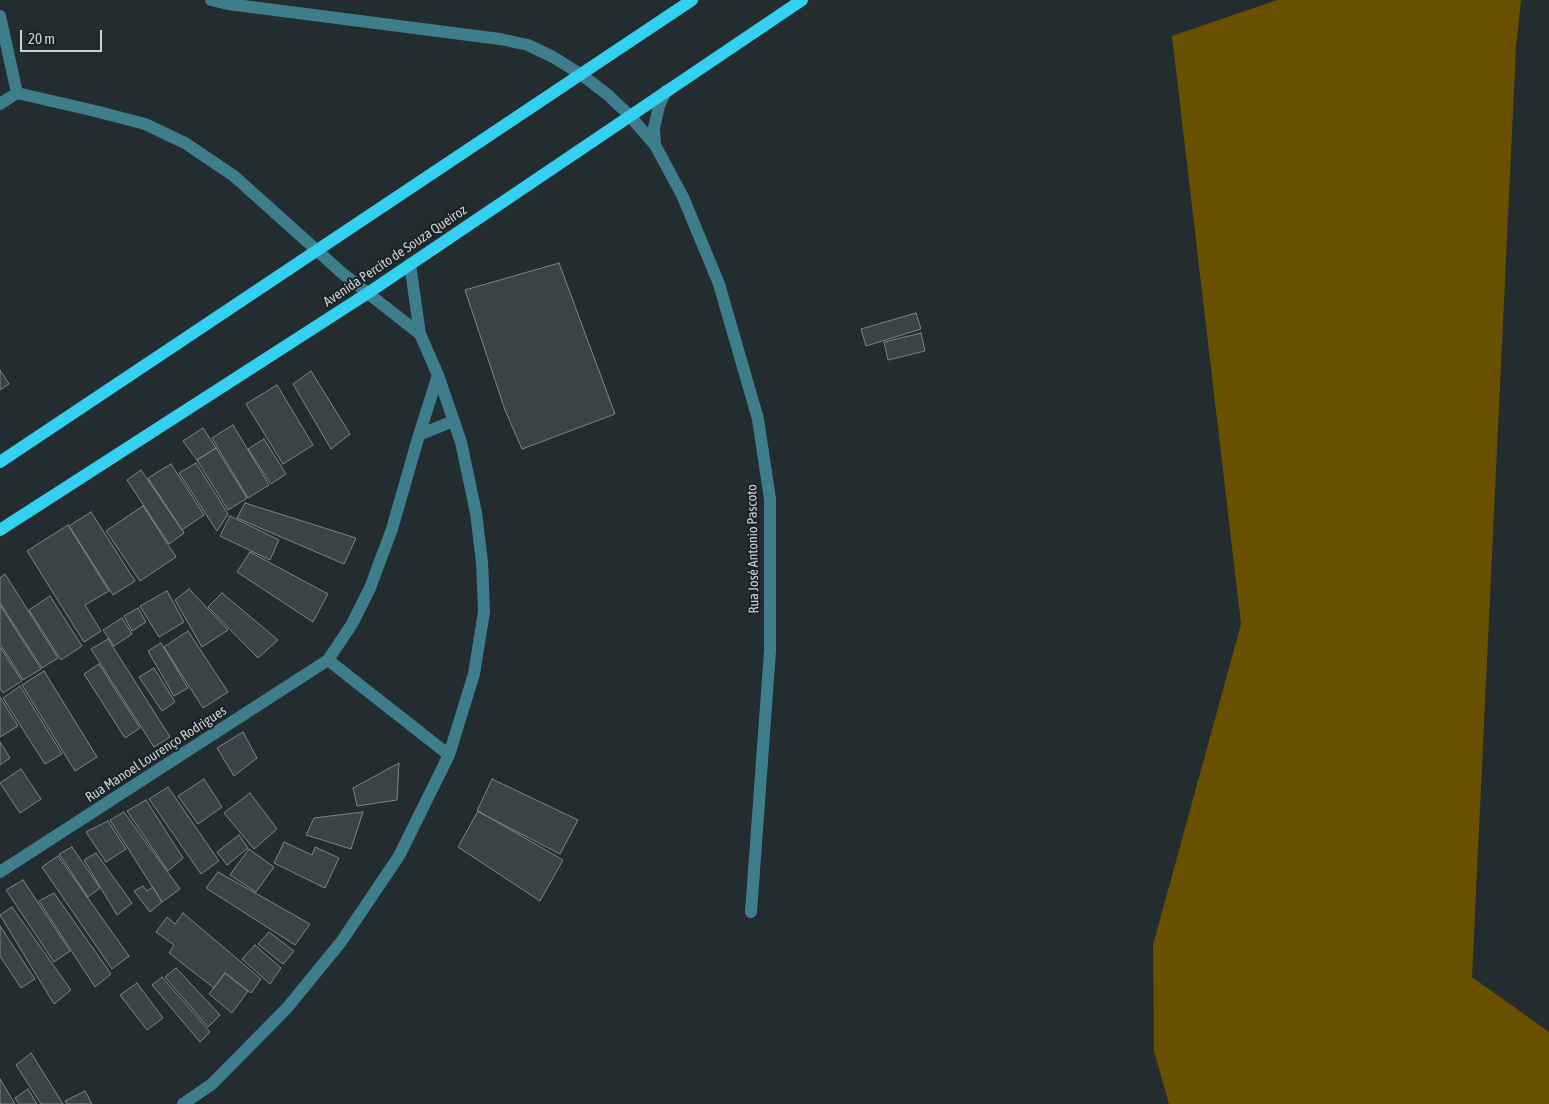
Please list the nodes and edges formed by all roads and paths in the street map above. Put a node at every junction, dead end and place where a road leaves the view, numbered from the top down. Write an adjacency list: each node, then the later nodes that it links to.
1 (211, 0): 5 (street, Rua José Antonio Pascoto)
2 (692, 0): 5 (main road)
3 (802, 0): 6 (main road, Avenida Percito de Souza Queiroz)
4 (0, 16): 7 (street)
5 (582, 75): 9 (street, Rua José Antonio Pascoto); 11 (main road)
6 (666, 91): 9 (main road, Avenida Percito de Souza Queiroz); 10 (street, Rua José Antonio Pascoto)
7 (17, 93): 8 (street); 11 (street)
8 (0, 104)
9 (629, 115): 10 (street, Rua José Antonio Pascoto); 12 (main road, Avenida Percito de Souza Queiroz)
10 (656, 145): 23 (street, Rua José Antonio Pascoto)
11 (316, 250): 13 (street); 18 (main road)
12 (410, 264): 13 (main road, Avenida Percito de Souza Queiroz); 14 (street)
13 (368, 293): 14 (street); 19 (main road, Avenida Percito de Souza Queiroz)
14 (420, 334): 15 (street)
15 (438, 374): 16 (street); 17 (street, Rua Manoel Lourenço Rodrigues)
16 (453, 421): 17 (street); 21 (street)
17 (419, 436): 20 (street, Rua Manoel Lourenço Rodrigues)
18 (0, 462)
19 (0, 530)
20 (328, 660): 21 (street); 22 (street, Rua Manoel Lourenço Rodrigues)
21 (448, 755): 24 (street)
22 (0, 872)
23 (751, 912)
24 (183, 1104)

